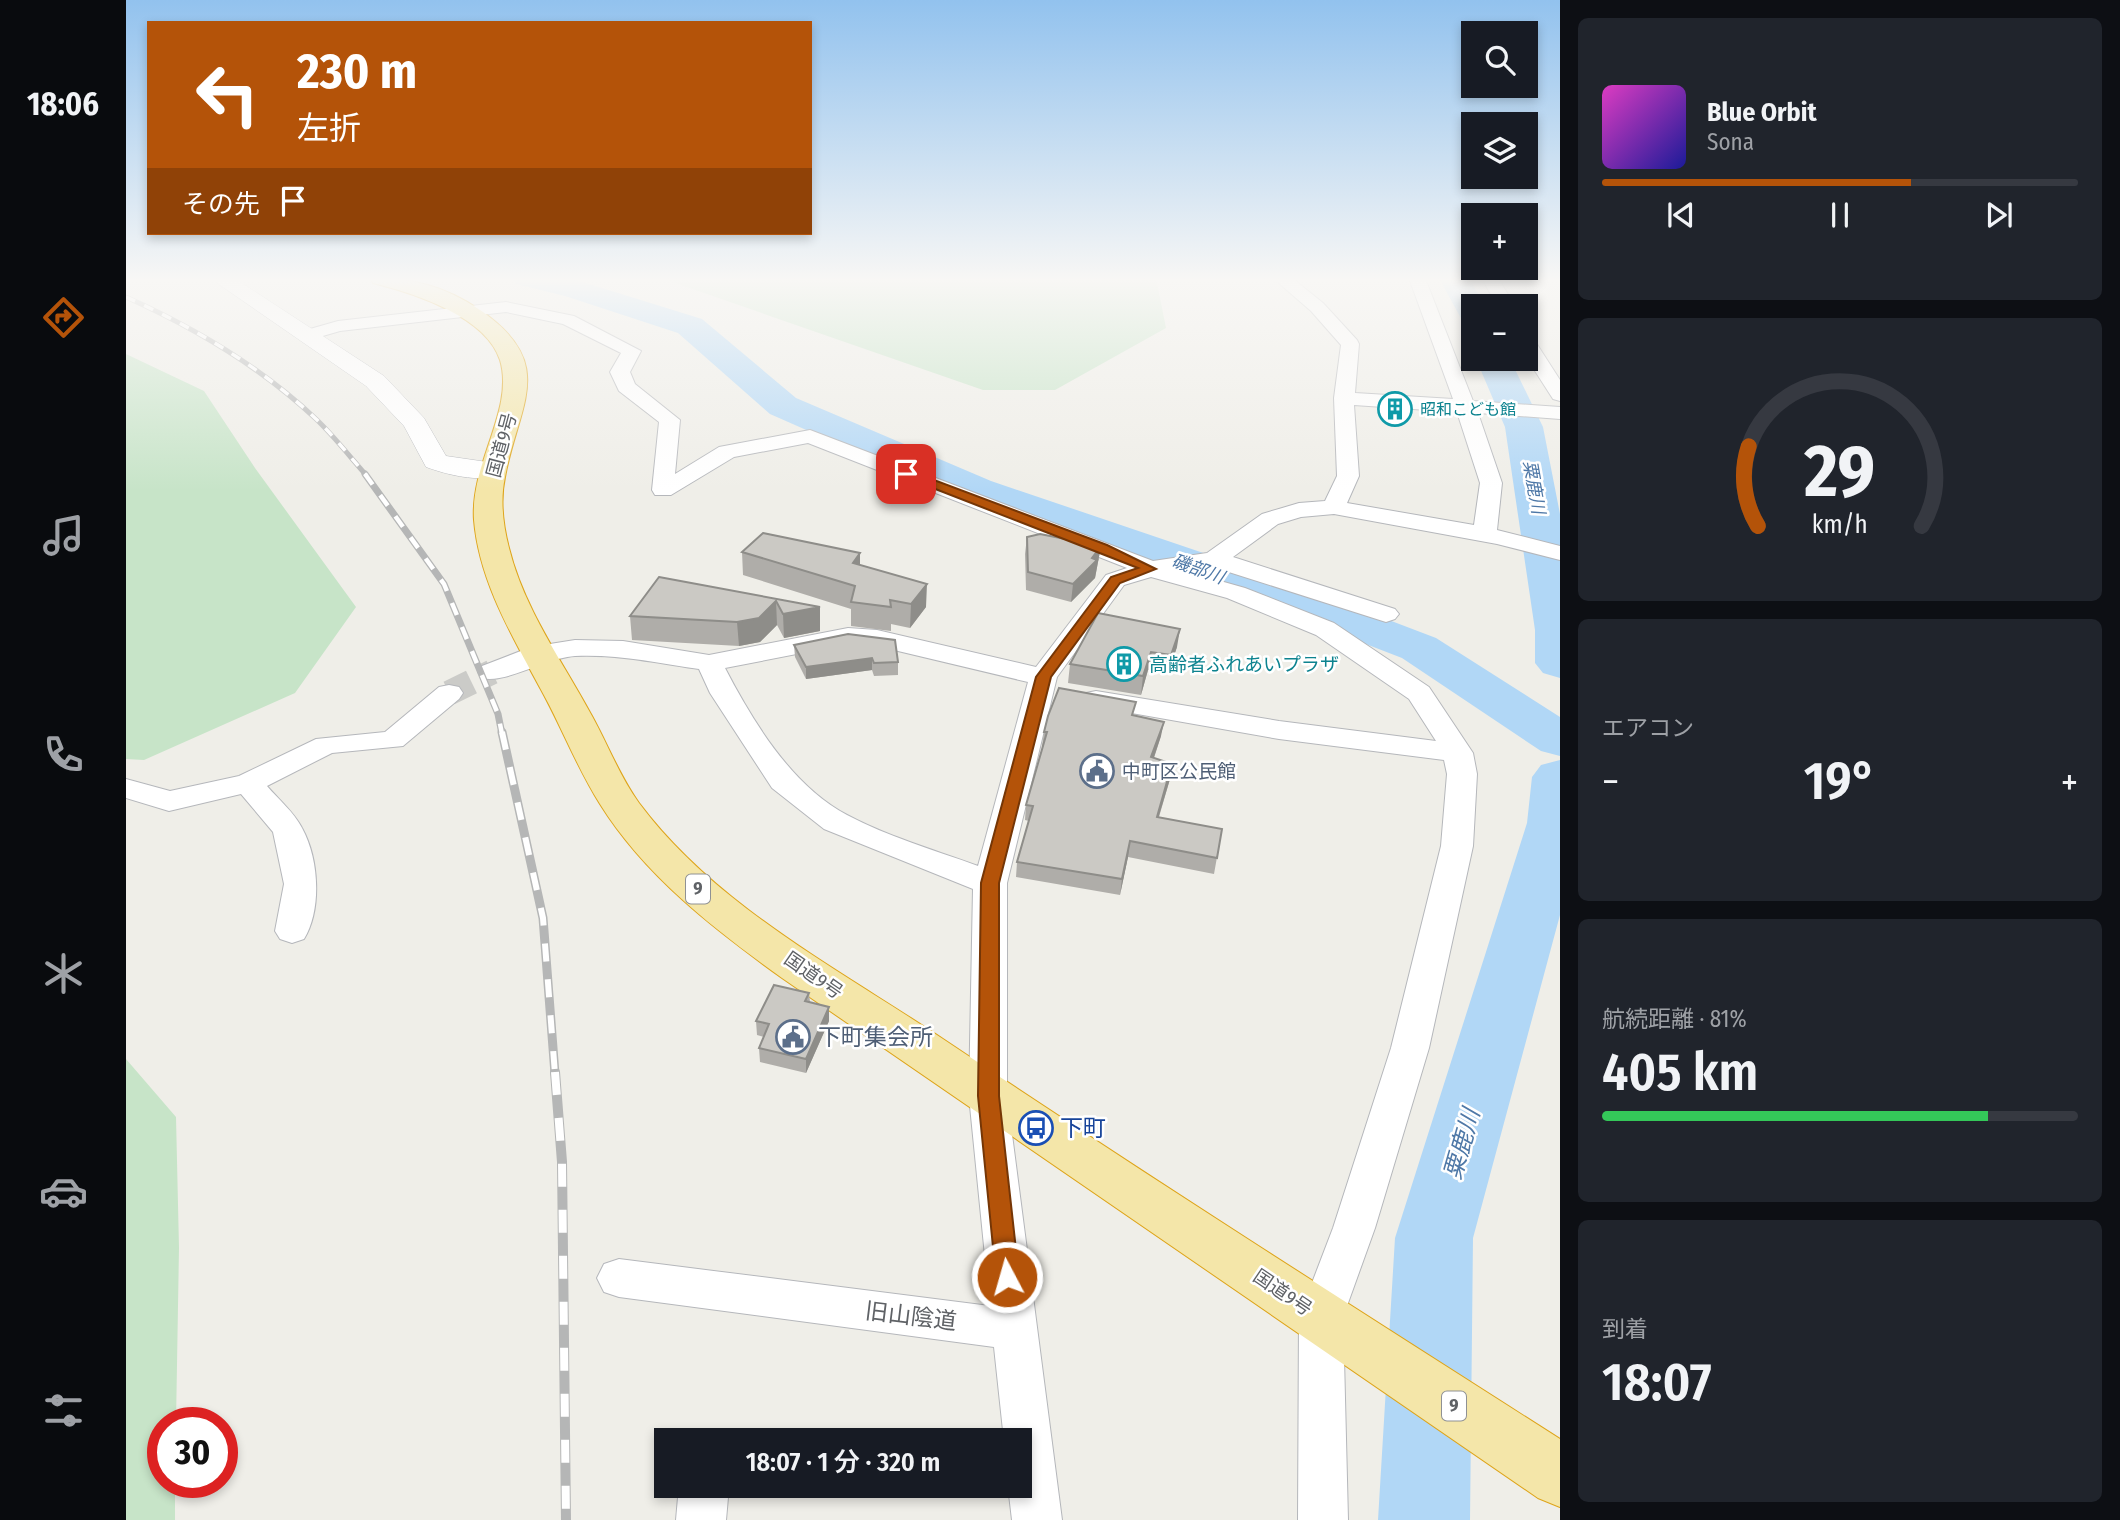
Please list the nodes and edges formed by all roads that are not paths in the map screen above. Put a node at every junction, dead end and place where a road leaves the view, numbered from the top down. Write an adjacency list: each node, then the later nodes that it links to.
1 (330, 349): 11 (street)
2 (505, 349): 11 (highway, 国道9号 / 9)
3 (628, 349): 16 (street)
4 (1350, 349): 8 (street)
5 (1446, 349): 9 (street)
6 (1538, 361): 7 (street)
7 (1560, 395)
8 (1345, 398): 9 (street); 12 (street)
9 (1468, 407): 10 (street); 13 (street)
10 (1560, 413)
11 (491, 470): 18 (highway, 国道9号 / 9)
12 (1334, 508): 13 (street); 15 (street)
13 (1492, 536): 14 (street)
14 (1560, 553)
15 (1214, 559): 16 (street); 17 (street)
16 (1150, 569): 21 (street); 23 (street)
17 (1386, 614)
18 (540, 653): 19 (street); 20 (street); 28 (highway, 国道9号 / 9)
19 (709, 663): 21 (street); 26 (street)
20 (492, 672)
21 (1042, 683): 23 (street); 26 (street)
22 (449, 693): 24 (street)
23 (1458, 753): 30 (street)
24 (248, 783): 25 (street); 27 (street)
25 (126, 788)
26 (990, 883): 28 (street)
27 (292, 931)
28 (988, 1096): 30 (highway, 国道9号 / 9); 31 (street)
29 (619, 1278): 31 (street, 旧山陰道)
30 (1334, 1326): 32 (highway, 国道9号 / 9); 36 (street)
31 (1013, 1329): 35 (street)
32 (1560, 1476)
33 (703, 1498): 34 (street)
34 (701, 1520)
35 (1037, 1520)
36 (1323, 1520)

